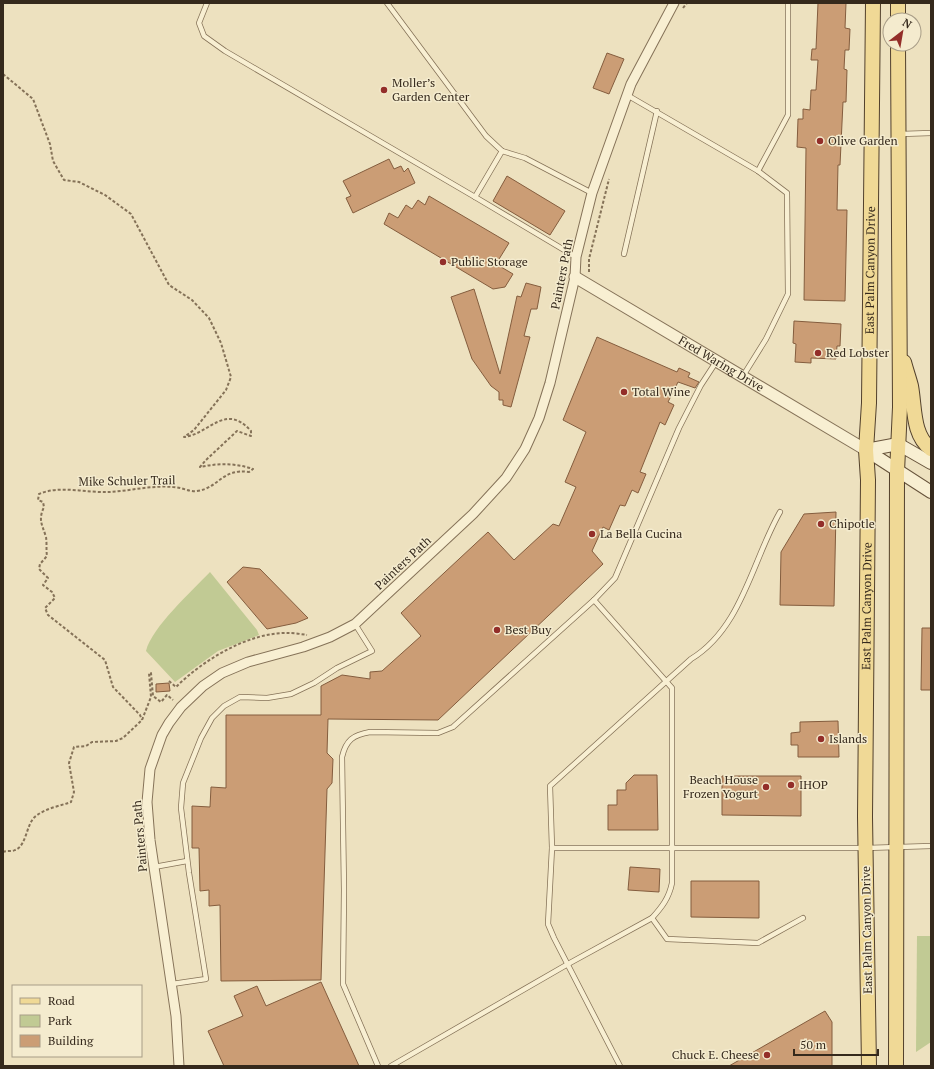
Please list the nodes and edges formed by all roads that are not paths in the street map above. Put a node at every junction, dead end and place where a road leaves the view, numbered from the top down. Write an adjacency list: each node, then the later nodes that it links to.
1 (207, 3): 14 (lane)
2 (387, 3): 11 (lane)
3 (674, 3): 7 (street, Painters Path)
4 (788, 3): 12 (lane)
5 (874, 3): 23 (main road, East Palm Canyon Drive)
6 (898, 52): 10 (main road)
7 (627, 94): 8 (lane); 13 (street, Painters Path)
8 (657, 112): 12 (lane); 15 (lane)
9 (931, 133): 10 (lane)
10 (898, 134): 18 (main road)
11 (502, 151): 13 (lane); 14 (lane)
12 (758, 171): 20 (lane)
13 (592, 193): 16 (street, Painters Path)
14 (475, 197): 16 (lane)
15 (624, 254)
16 (576, 257): 17 (street, Painters Path)
17 (575, 277): 19 (street, Fred Waring Drive); 29 (street, Painters Path)
18 (899, 347): 21 (main road); 22 (main road)
19 (716, 362): 20 (street, Fred Waring Drive); 28 (lane)
20 (742, 378): 23 (street, Fred Waring Drive)
21 (898, 444): 23 (main road); 24 (main road); 25 (main road)
22 (931, 449)
23 (866, 450): 25 (main road, Fred Waring Drive); 35 (main road, East Palm Canyon Drive)
24 (931, 462)
25 (897, 472): 26 (main road, Fred Waring Drive); 32 (main road)
26 (931, 492)
27 (780, 512): 30 (lane)
28 (594, 600): 30 (lane); 43 (lane)
29 (354, 624): 36 (lane); 37 (street, Painters Path)
30 (666, 681): 33 (lane); 34 (lane)
31 (931, 846): 32 (lane)
32 (897, 847): 35 (lane); 47 (main road)
33 (552, 848): 34 (lane); 40 (lane)
34 (672, 848): 35 (lane); 38 (lane)
35 (866, 848): 46 (main road, East Palm Canyon Drive)
36 (187, 861): 37 (lane); 41 (lane)
37 (154, 867): 41 (street, Painters Path)
38 (652, 918): 39 (lane); 40 (lane)
39 (804, 918)
40 (568, 964): 44 (lane); 45 (lane)
41 (172, 984): 42 (street, Painters Path)
42 (179, 1066)
43 (378, 1066)
44 (391, 1066)
45 (620, 1066)
46 (869, 1066)
47 (896, 1066)

